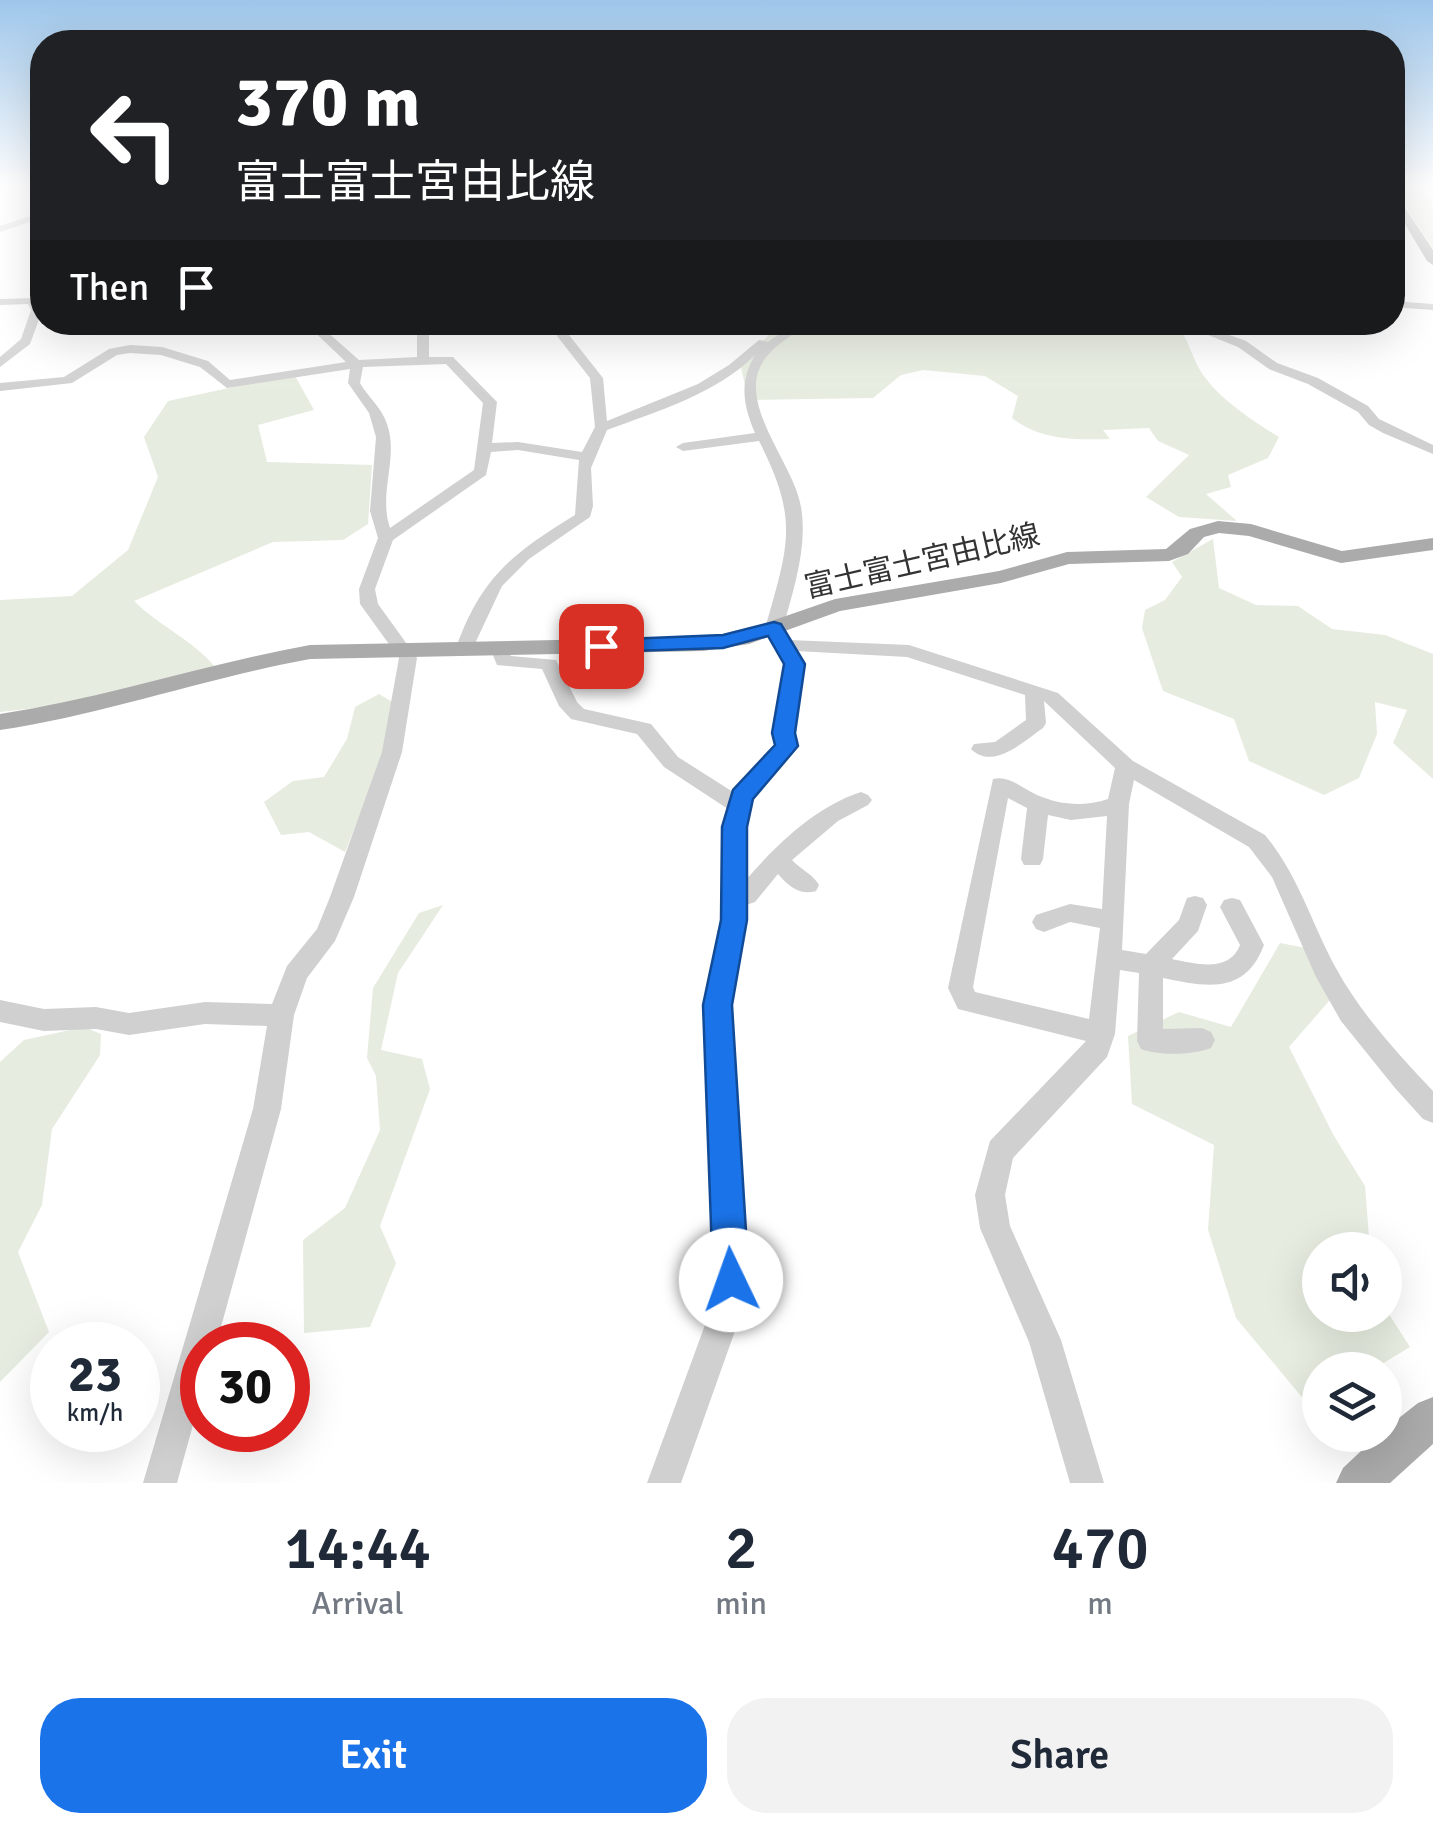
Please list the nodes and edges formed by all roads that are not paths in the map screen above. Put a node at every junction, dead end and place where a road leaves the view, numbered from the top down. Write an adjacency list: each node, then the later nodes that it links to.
1 (30, 300): 2 (street)
2 (0, 302)
3 (1405, 305): 4 (street)
4 (1433, 306)
5 (30, 330): 13 (street)
6 (323, 335): 14 (street)
7 (423, 335): 12 (street)
8 (563, 335): 16 (street)
9 (779, 335): 16 (street)
10 (787, 335): 17 (street)
11 (1217, 335): 20 (street)
12 (424, 361): 14 (street); 19 (street)
13 (0, 363)
14 (356, 364): 15 (street); 22 (street)
15 (0, 387)
16 (602, 427): 21 (street)
17 (763, 436): 18 (street); 24 (street)
18 (683, 447)
19 (486, 448): 21 (street); 22 (street)
20 (1433, 450)
21 (586, 457): 25 (street)
22 (386, 538): 27 (street)
23 (1433, 544): 24 (main road, 富士富士宮由比線)
24 (780, 637): 26 (main road, 富士富士宮由比線); 28 (street); 34 (street)
25 (465, 648): 26 (main road, 富士富士宮由比線); 27 (main road, 富士富士宮由比線)
26 (500, 648): 34 (street)
27 (404, 650): 29 (main road, 富士富士宮由比線); 47 (street)
28 (1034, 690): 30 (street); 31 (street)
29 (0, 722)
30 (981, 749)
31 (1126, 766): 33 (street); 50 (street)
32 (860, 800): 37 (street)
33 (1118, 804): 35 (street); 43 (street)
34 (738, 805): 39 (street)
35 (1038, 805): 36 (street); 48 (street)
36 (1032, 859)
37 (778, 860): 38 (street); 39 (street)
38 (808, 884)
39 (733, 895): 53 (street)
40 (1195, 905): 45 (street)
41 (1232, 907): 45 (street)
42 (1056, 912): 43 (street)
43 (1113, 921): 44 (street)
44 (1109, 958): 45 (street); 48 (street)
45 (1151, 965): 49 (street)
46 (0, 1011): 47 (street)
47 (282, 1016): 52 (street)
48 (1102, 1034): 54 (street)
49 (1202, 1040)
50 (1433, 1110)
51 (1433, 1418): 55 (main road)
52 (160, 1483)
53 (664, 1483)
54 (1088, 1483)
55 (1358, 1483)

